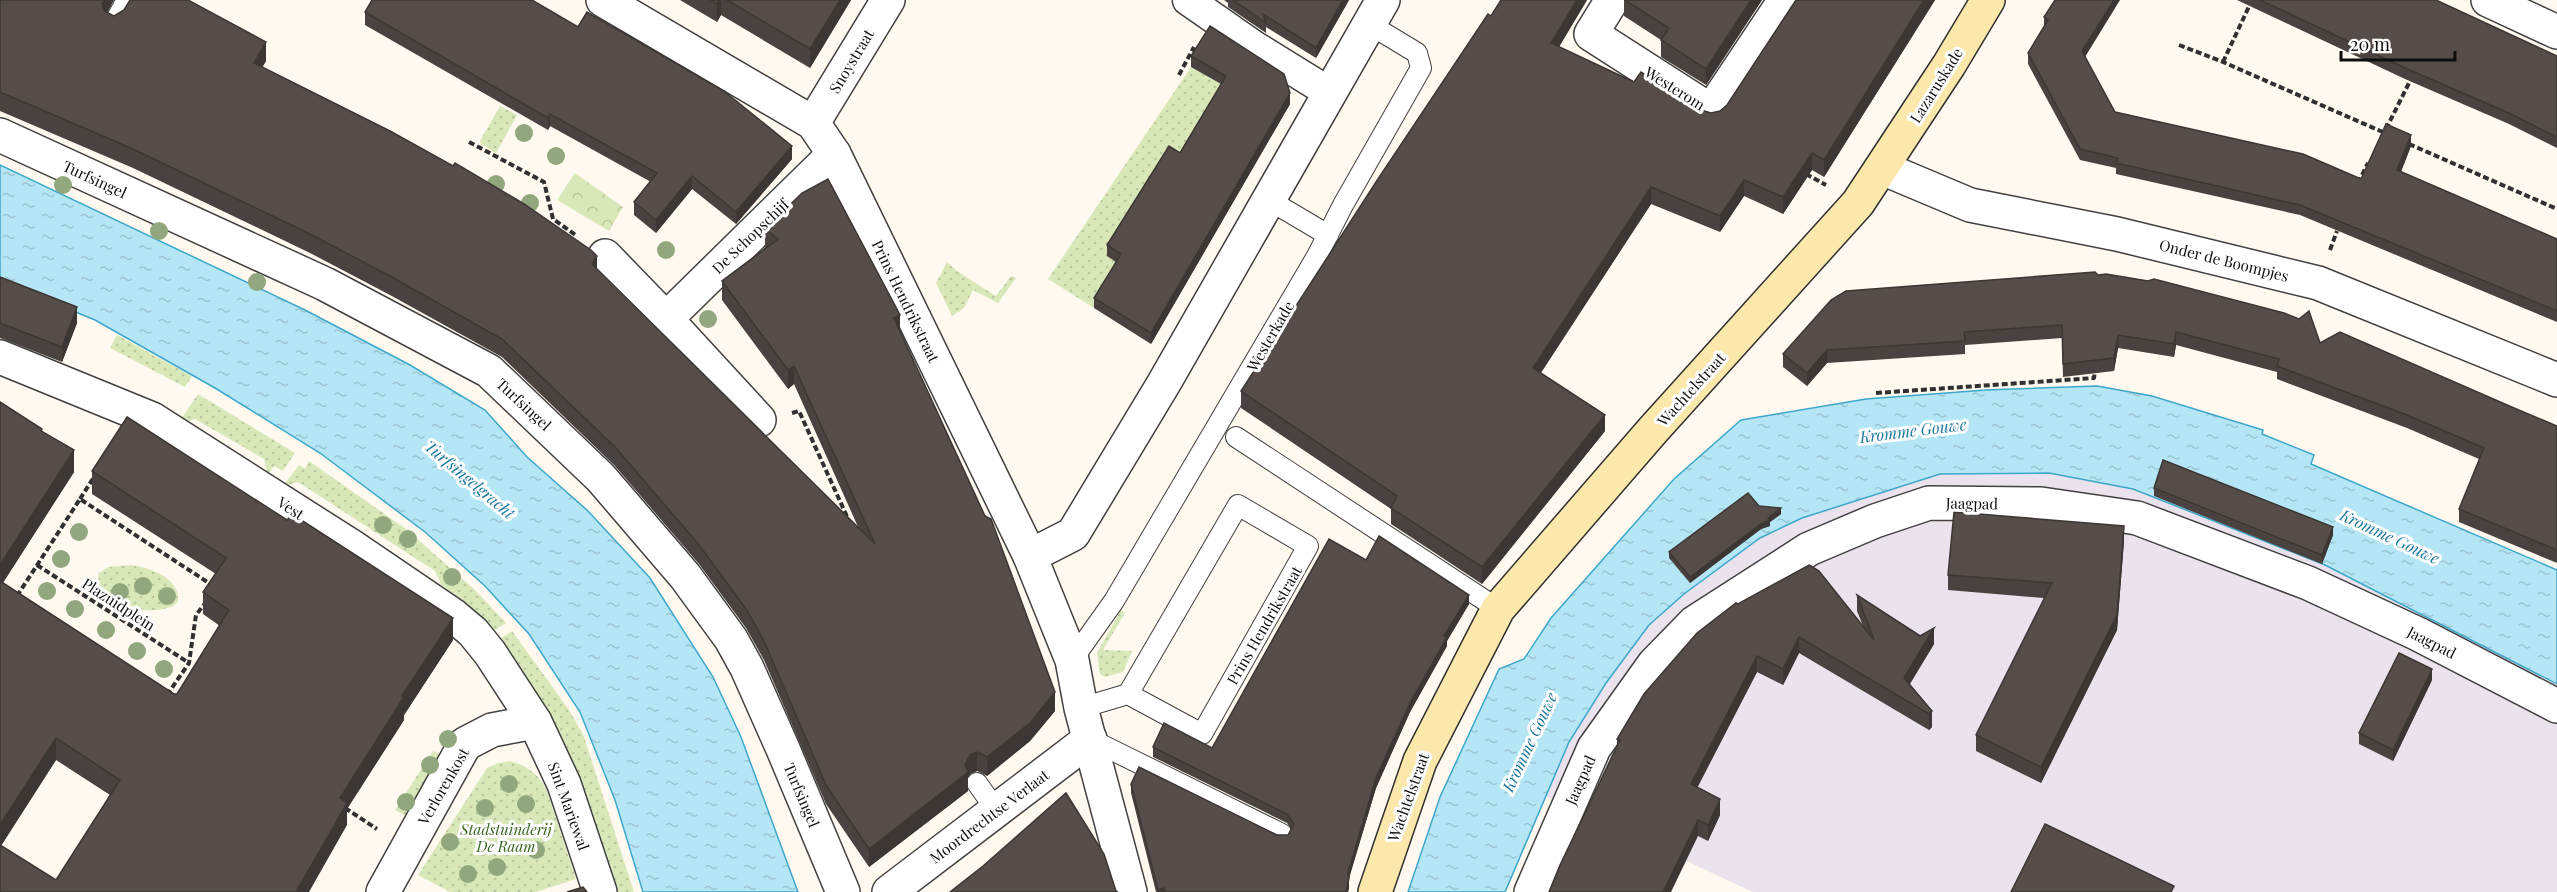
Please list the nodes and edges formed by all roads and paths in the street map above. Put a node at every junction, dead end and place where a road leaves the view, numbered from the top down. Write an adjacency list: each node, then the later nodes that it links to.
1 (126, 0): 11 (lane)
2 (603, 0): 17 (street, Prins Hendrikstraat)
3 (888, 0): 17 (street, Snoystraat)
4 (1188, 0): 16 (street)
5 (1612, 0): 6 (street, Westerom)
6 (1785, 0)
7 (1988, 0): 26 (main road, Lazaruskade)
8 (2252, 0): 14 (path)
9 (2488, 0): 12 (street)
10 (1376, 12): 16 (street, Westerkade); 32 (lane, Westerkade)
11 (114, 23)
12 (2557, 33)
13 (2179, 45): 14 (path)
14 (2223, 62): 18 (path)
15 (2417, 67): 18 (path)
16 (1330, 93): 29 (street, Westerkade)
17 (813, 123): 24 (street, Prins Hendrikstraat)
18 (2384, 133): 20 (path); 22 (path)
19 (0, 135): 67 (street, Turfsingel)
20 (2395, 138)
21 (469, 142): 33 (path)
22 (2379, 142)
23 (2406, 142): 31 (path)
24 (834, 154): 34 (street, De Schopschijf); 44 (street, Prins Hendrikstraat)
25 (2370, 160): 28 (path)
26 (1882, 168): 30 (main road, Wachtelstraat); 37 (street, Onder de Boompjes)
27 (1798, 170): 30 (path)
28 (2356, 187)
29 (1269, 200): 32 (lane); 44 (street, Westerkade)
30 (1858, 203): 51 (main road, Wachtelstraat)
31 (2557, 209)
32 (1328, 235): 52 (lane, Westerkade)
33 (605, 256): 34 (street)
34 (666, 319): 39 (street)
35 (0, 357): 58 (street, Vest)
36 (2096, 367): 38 (path)
37 (2557, 380)
38 (1876, 393)
39 (759, 420): 43 (path)
40 (1236, 437): 51 (lane)
41 (98, 470): 42 (path)
42 (80, 499): 45 (path); 46 (path)
43 (852, 528)
44 (1030, 556): 52 (street, Prins Hendrikstraat)
45 (37, 565): 48 (path); 53 (path, Plazuidplein)
46 (216, 587)
47 (9, 590): 48 (path)
48 (17, 596): 50 (path)
49 (209, 597): 53 (path)
50 (27, 603)
51 (1498, 609): 70 (main road, Wachtelstraat)
52 (1072, 660): 57 (street, Prins Hendrikstraat)
53 (189, 663): 55 (path)
54 (1128, 694): 54 (lane, Prins Hendrikstraat); 57 (lane)
55 (176, 701)
56 (2557, 706): 71 (street, Jaagpad)
57 (1081, 708): 59 (street, Prins Hendrikstraat)
58 (535, 722): 64 (street, Verlorenkost); 66 (street, Sint Mariewal)
59 (1090, 739): 62 (street, Moordrechtse Verlaat); 63 (lane); 69 (street, Prins Hendrikstraat)
60 (977, 783): 62 (lane)
61 (337, 804): 64 (path)
62 (996, 810): 68 (street, Moordrechtse Verlaat)
63 (1282, 834)
64 (408, 848): 65 (street, Verlorenkost)
65 (383, 892)
66 (600, 892)
67 (843, 892)
68 (889, 892)
69 (1130, 892)
70 (1375, 892)
71 (1531, 892)

